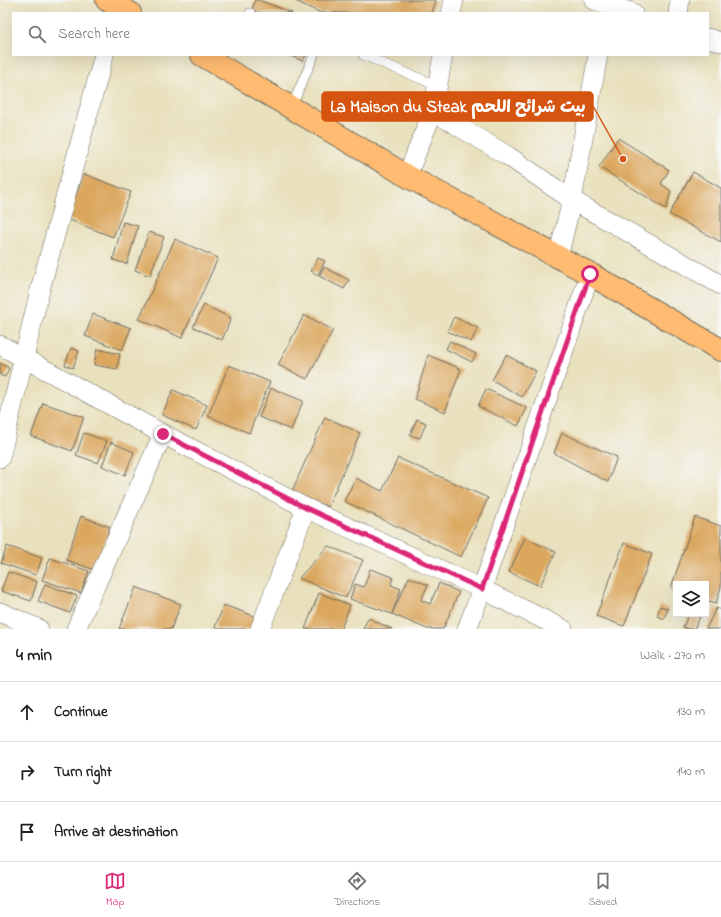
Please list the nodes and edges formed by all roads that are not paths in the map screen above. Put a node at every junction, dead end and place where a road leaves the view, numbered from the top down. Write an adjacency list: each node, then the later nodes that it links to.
1 (454, 0): 4 (street)
2 (680, 0): 6 (street)
3 (602, 6): 5 (street)
4 (451, 12)
5 (629, 12)
6 (678, 12)
7 (709, 38): 8 (street)
8 (721, 42)
9 (104, 56): 25 (street)
10 (204, 56): 16 (highway)
11 (314, 56): 16 (lane)
12 (365, 56): 15 (lane)
13 (443, 56): 15 (street)
14 (598, 56): 19 (street)
15 (438, 86): 17 (street)
16 (292, 108): 18 (highway)
17 (433, 111): 18 (street); 19 (street)
18 (407, 176): 20 (highway)
19 (572, 200): 20 (street); 22 (street)
20 (558, 257): 21 (highway)
21 (590, 274): 24 (highway); 29 (street)
22 (721, 285)
23 (0, 345): 25 (street)
24 (721, 350)
25 (23, 358): 26 (street); 27 (street)
26 (163, 434): 28 (street); 32 (street)
27 (0, 458)
28 (306, 508): 29 (street); 33 (street)
29 (482, 589): 34 (street); 35 (street)
30 (0, 612): 31 (street)
31 (39, 629)
32 (76, 629)
33 (260, 629)
34 (467, 629)
35 (562, 629)

